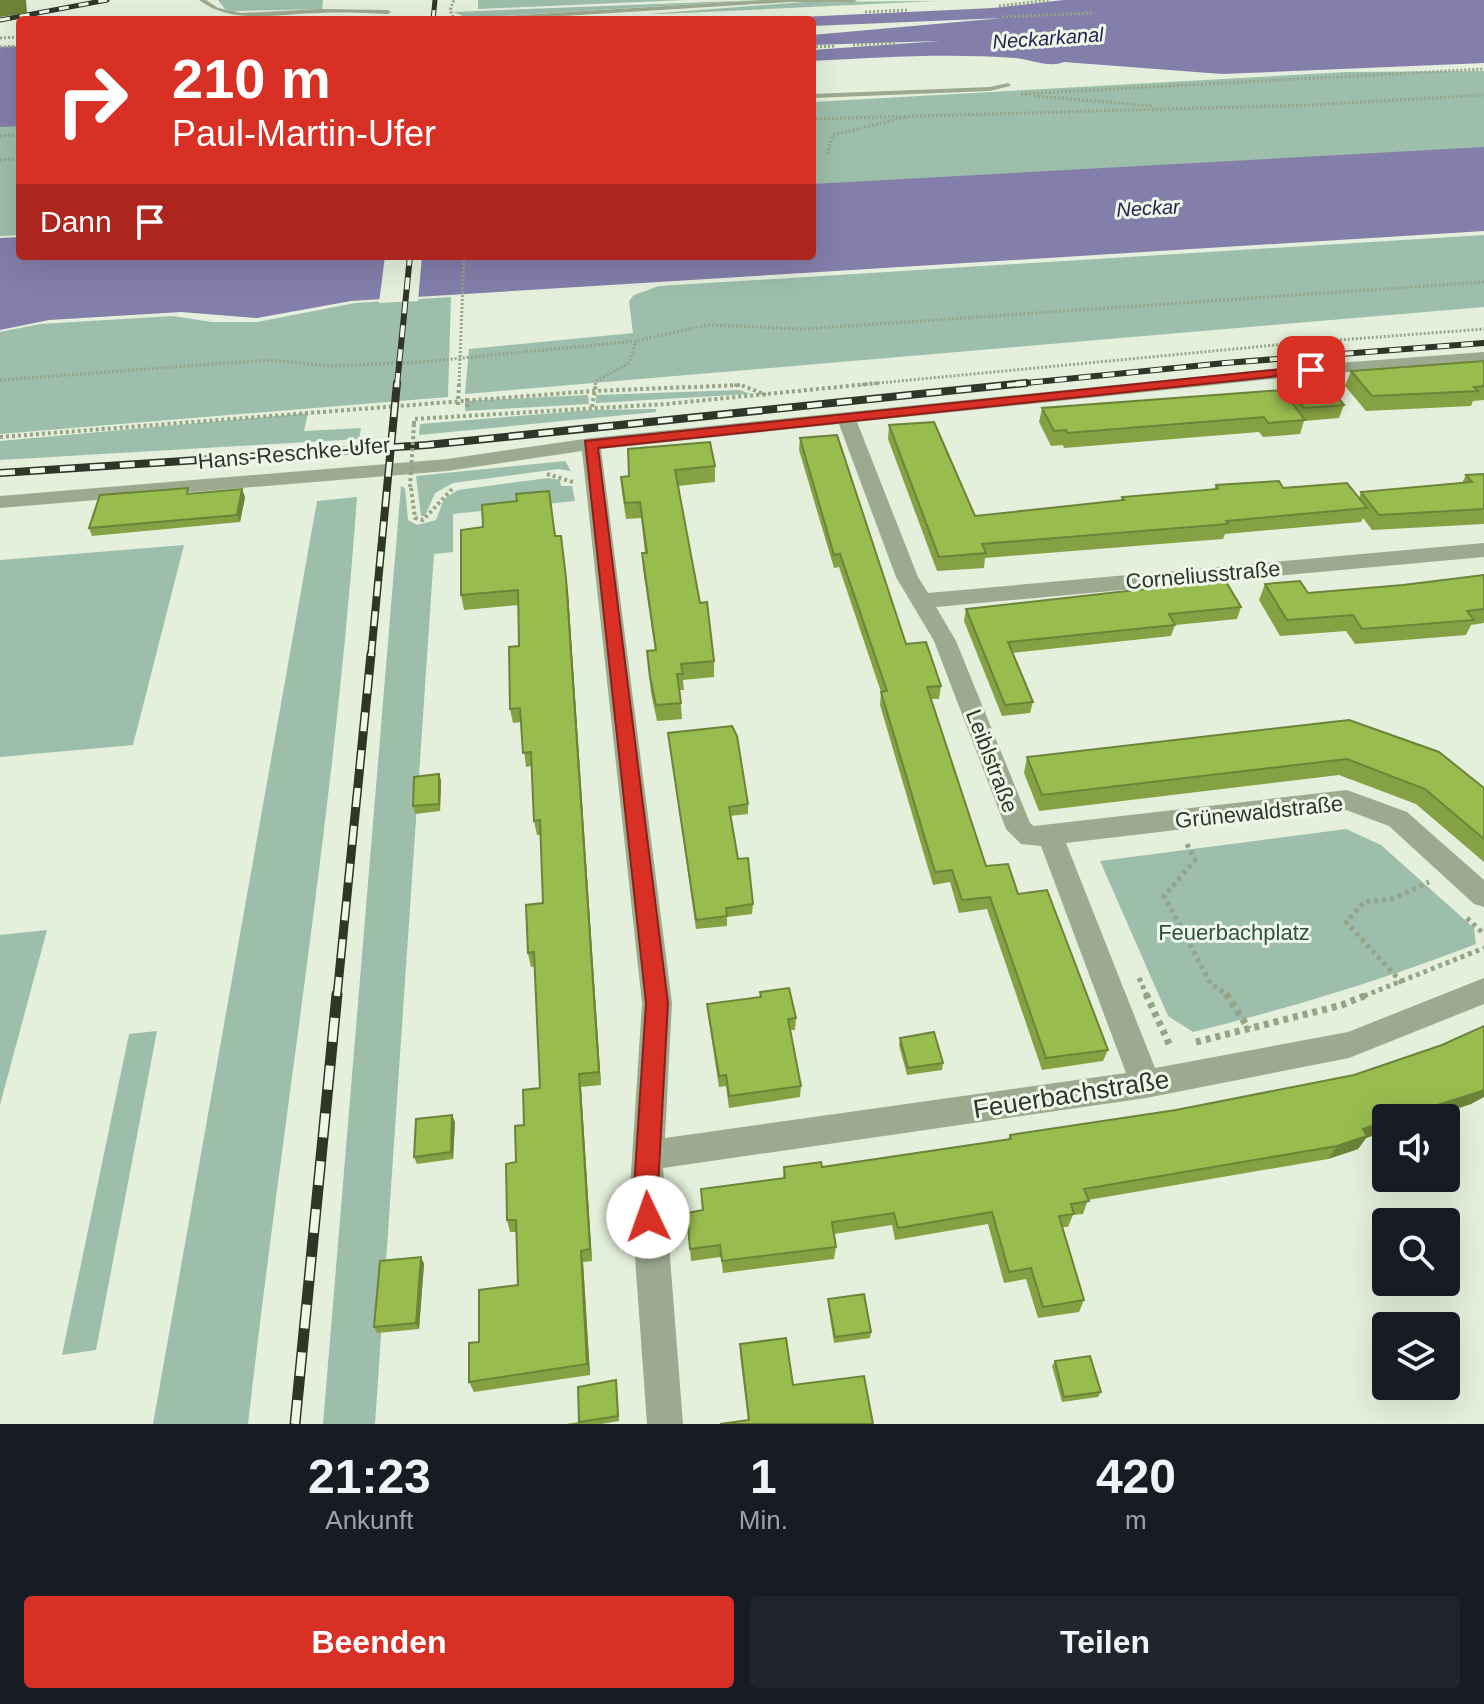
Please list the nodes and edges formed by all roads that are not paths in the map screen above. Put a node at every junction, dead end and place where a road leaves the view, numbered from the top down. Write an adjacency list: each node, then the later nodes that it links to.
1 (202, 0): 4 (lane)
2 (790, 0): 3 (lane); 5 (lane)
3 (854, 0)
4 (388, 12)
5 (535, 16)
6 (1008, 85): 7 (lane)
7 (816, 96)
8 (1484, 357): 9 (street, Hans-Reschke-Ufer)
9 (846, 418): 10 (street, Hans-Reschke-Ufer); 13 (street, Leiblstraße)
10 (591, 444): 11 (street, Hans-Reschke-Ufer); 18 (street)
11 (0, 502)
12 (1484, 550): 13 (street, Corneliusstraße)
13 (921, 601): 14 (street, Leiblstraße)
14 (1050, 835): 15 (street, Grünewaldstraße); 17 (street)
15 (1484, 896)
16 (1484, 991): 17 (street, Feuerbachstraße)
17 (1146, 1084): 18 (street, Feuerbachstraße)
18 (648, 1155): 19 (street)
19 (665, 1424)

